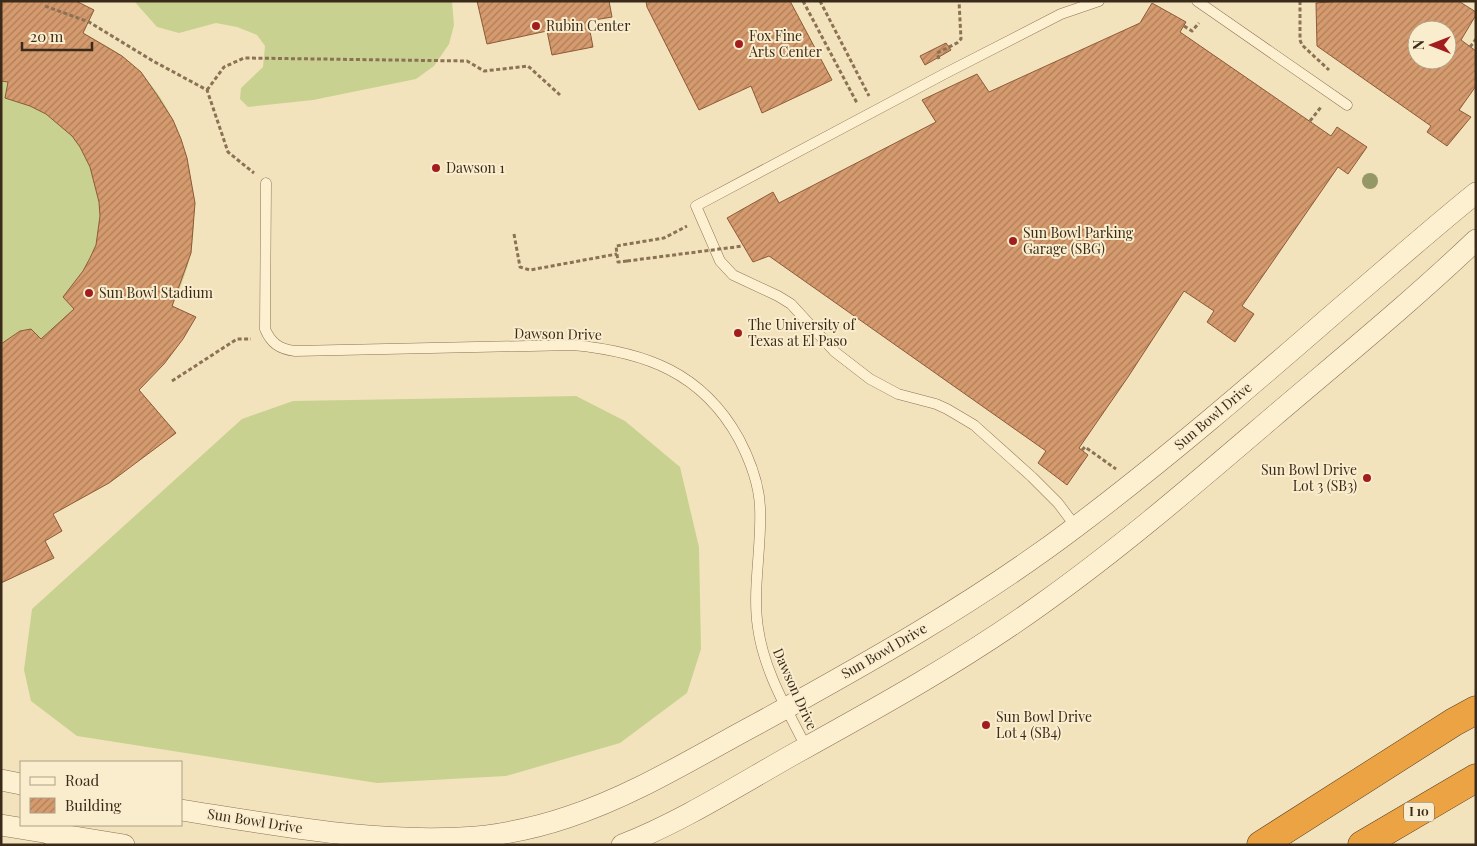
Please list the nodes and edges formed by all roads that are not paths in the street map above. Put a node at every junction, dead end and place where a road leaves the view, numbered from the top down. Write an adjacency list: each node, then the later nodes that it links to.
1 (1099, 1): 7 (lane)
2 (1197, 1): 3 (lane)
3 (1347, 105)
4 (266, 183): 9 (lane, Dawson Drive)
5 (1476, 193): 7 (street, Sun Bowl Drive)
6 (1476, 240): 11 (street)
7 (1076, 527): 9 (street, Sun Bowl Drive)
8 (1476, 702): 10 (highway)
9 (786, 708): 11 (lane, Dawson Drive); 15 (street, Sun Bowl Drive)
10 (1465, 716): 20 (highway)
11 (806, 747): 19 (street)
12 (1476, 778): 21 (highway, I 10)
13 (1, 780): 14 (street)
14 (20, 784)
15 (182, 810)
16 (1, 825): 17 (street)
17 (53, 829): 18 (street)
18 (124, 845)
19 (622, 845)
20 (1261, 845)
21 (1362, 845)

